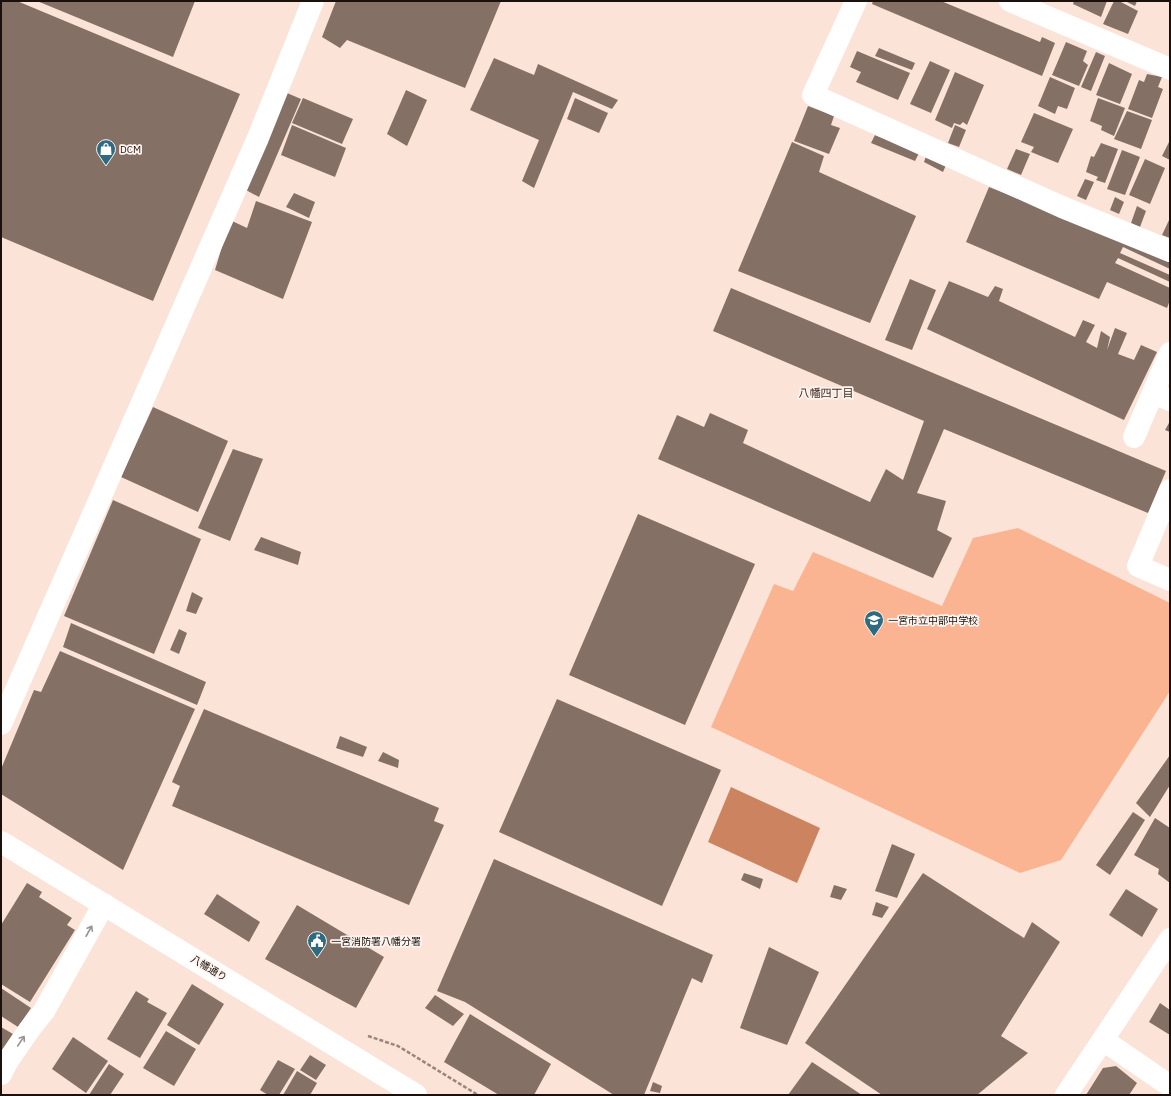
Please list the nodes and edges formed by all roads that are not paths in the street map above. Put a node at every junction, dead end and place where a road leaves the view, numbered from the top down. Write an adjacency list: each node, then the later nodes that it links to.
1 (313, 1): 11 (street)
2 (856, 1): 5 (street)
3 (1010, 1): 4 (street)
4 (1170, 69)
5 (1170, 251)
6 (1170, 353): 7 (street)
7 (1161, 396): 8 (street)
8 (1134, 437)
9 (1170, 490): 10 (street)
10 (1170, 580)
11 (1, 724)
12 (1, 842): 13 (street, 八幡通り)
13 (104, 904): 16 (street, one-way to 13); 18 (street, 八幡通り)
14 (1170, 939): 15 (street)
15 (1103, 1040): 17 (street); 19 (street)
16 (1, 1074)
17 (1170, 1086)
18 (416, 1095)
19 (1066, 1095)

